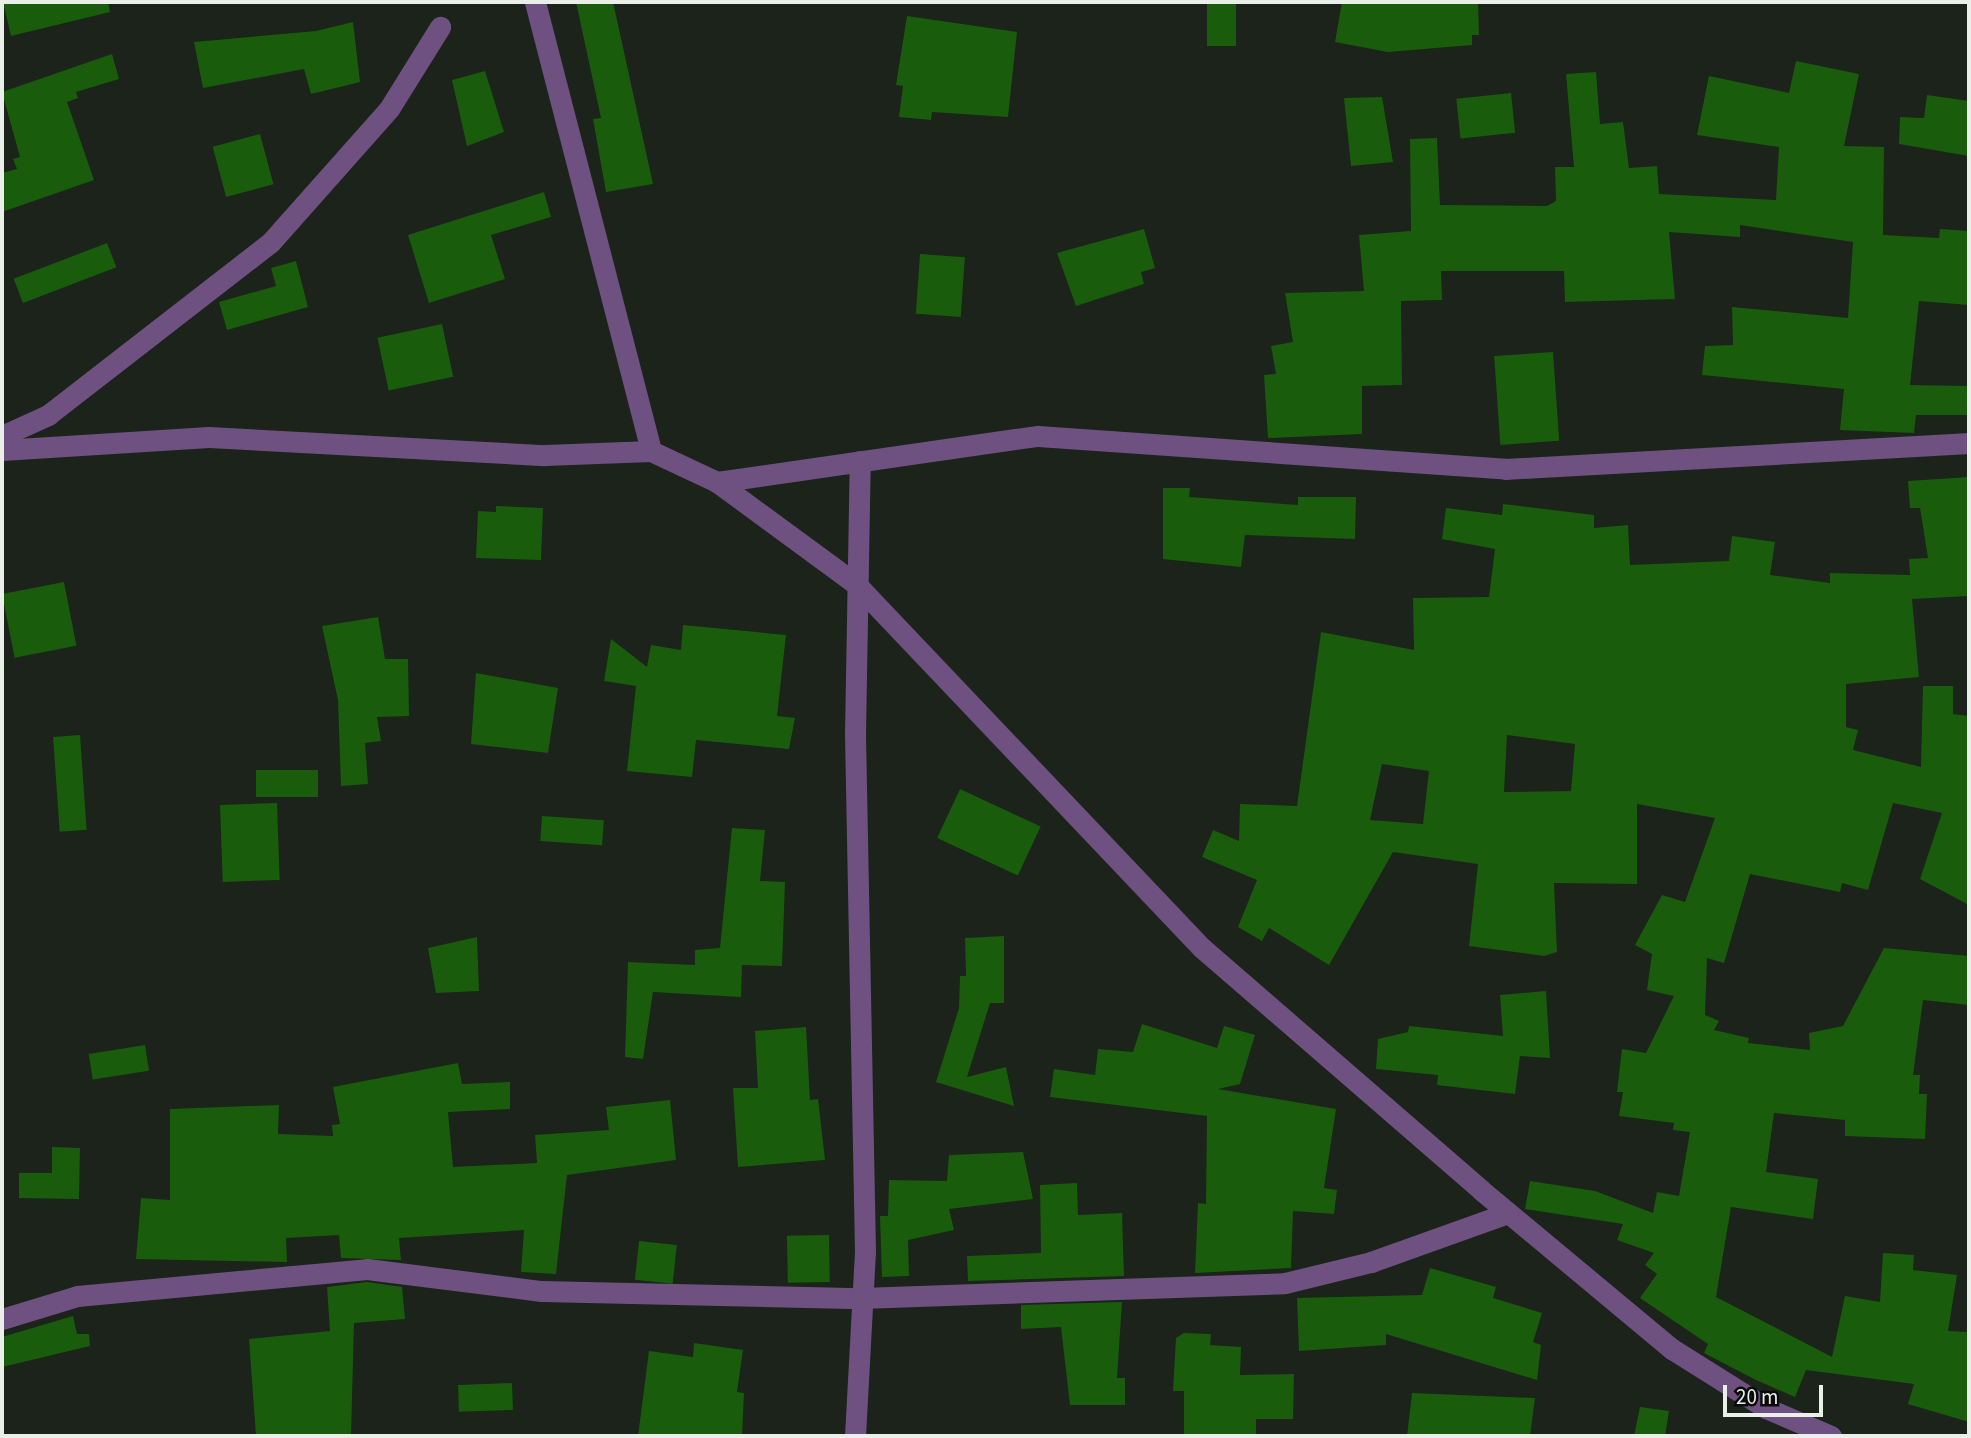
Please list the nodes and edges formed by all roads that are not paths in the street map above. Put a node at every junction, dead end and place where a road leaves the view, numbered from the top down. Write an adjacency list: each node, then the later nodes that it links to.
1 (535, 2): 6 (street)
2 (440, 27): 3 (street)
3 (2, 436)
4 (1969, 443): 7 (street)
5 (2, 450): 6 (street)
6 (651, 451): 8 (street)
7 (860, 461): 8 (street); 9 (street)
8 (717, 482): 9 (street)
9 (858, 585): 10 (street); 11 (street)
10 (1508, 1213): 11 (street); 14 (street)
11 (861, 1298): 12 (street); 13 (street)
12 (2, 1319)
13 (855, 1436)
14 (1831, 1436)

